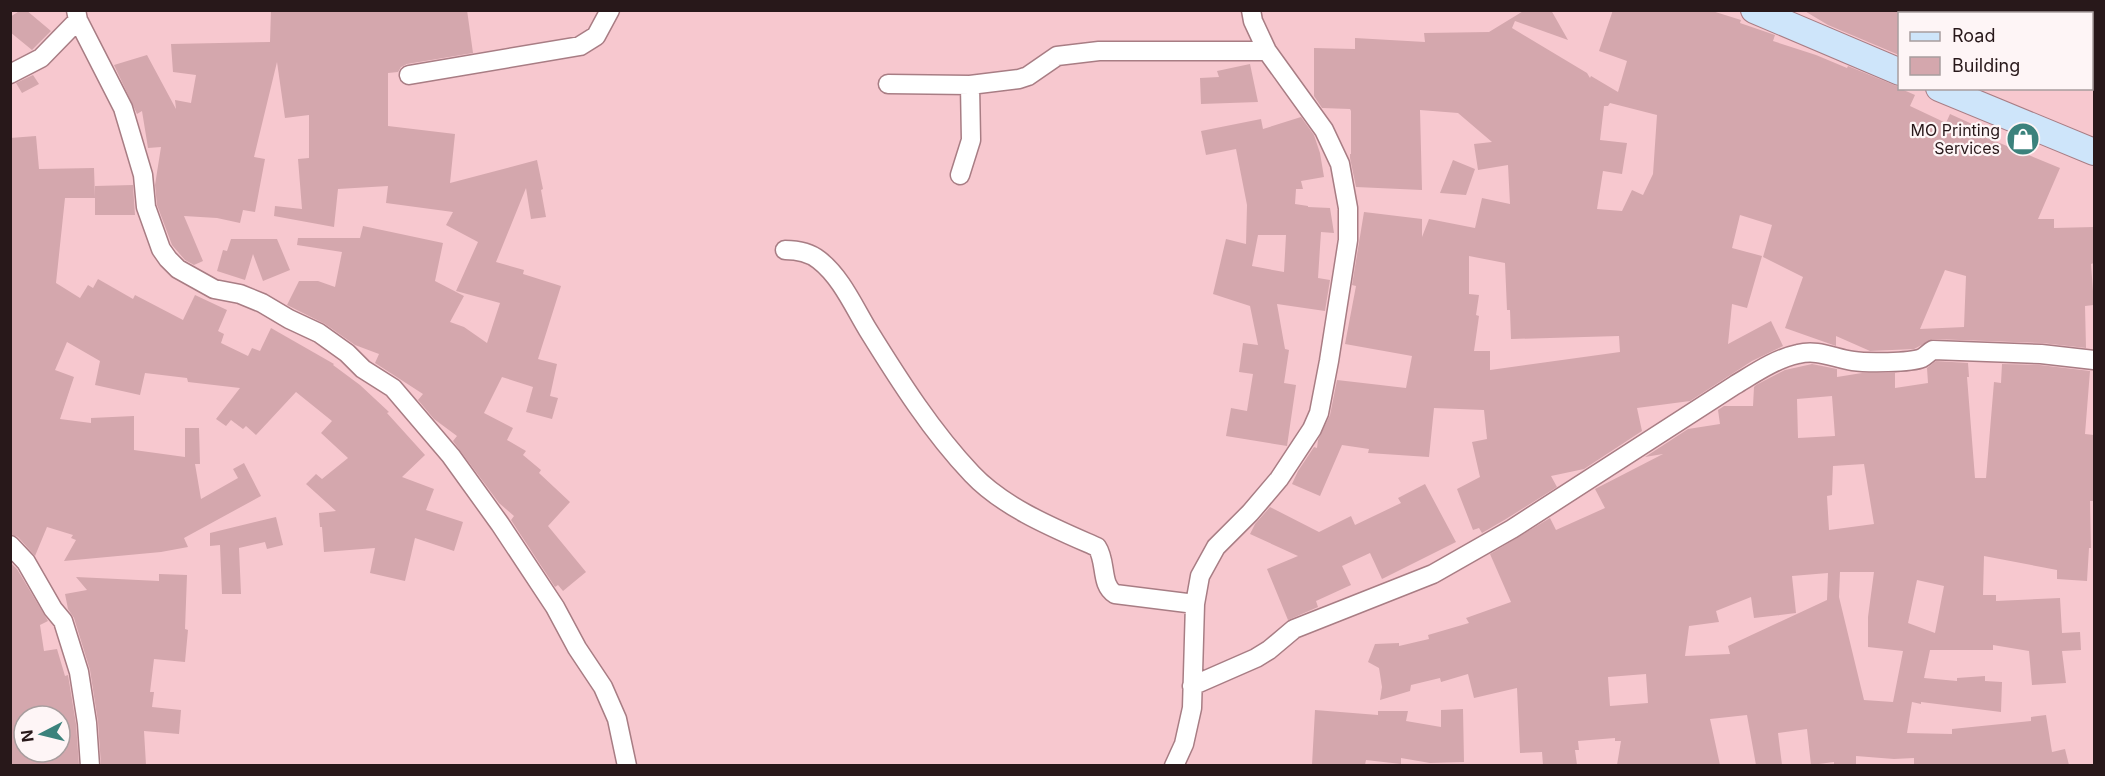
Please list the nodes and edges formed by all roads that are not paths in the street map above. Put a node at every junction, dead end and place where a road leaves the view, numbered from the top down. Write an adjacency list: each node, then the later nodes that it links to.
1 (610, 10): 8 (street)
2 (1251, 10): 5 (street)
3 (1754, 10): 6 (main road)
4 (77, 15): 7 (street); 20 (street)
5 (1267, 51): 10 (street); 17 (street)
6 (1898, 72)
7 (10, 74)
8 (409, 75)
9 (888, 84): 10 (street)
10 (970, 85): 13 (street)
11 (1944, 90): 12 (main road)
12 (2094, 152)
13 (960, 175)
14 (785, 250): 17 (street)
15 (2094, 360): 18 (street)
16 (10, 545): 19 (street)
17 (1195, 604): 18 (street)
18 (1192, 686): 21 (street)
19 (90, 765)
20 (627, 765)
21 (1174, 765)

